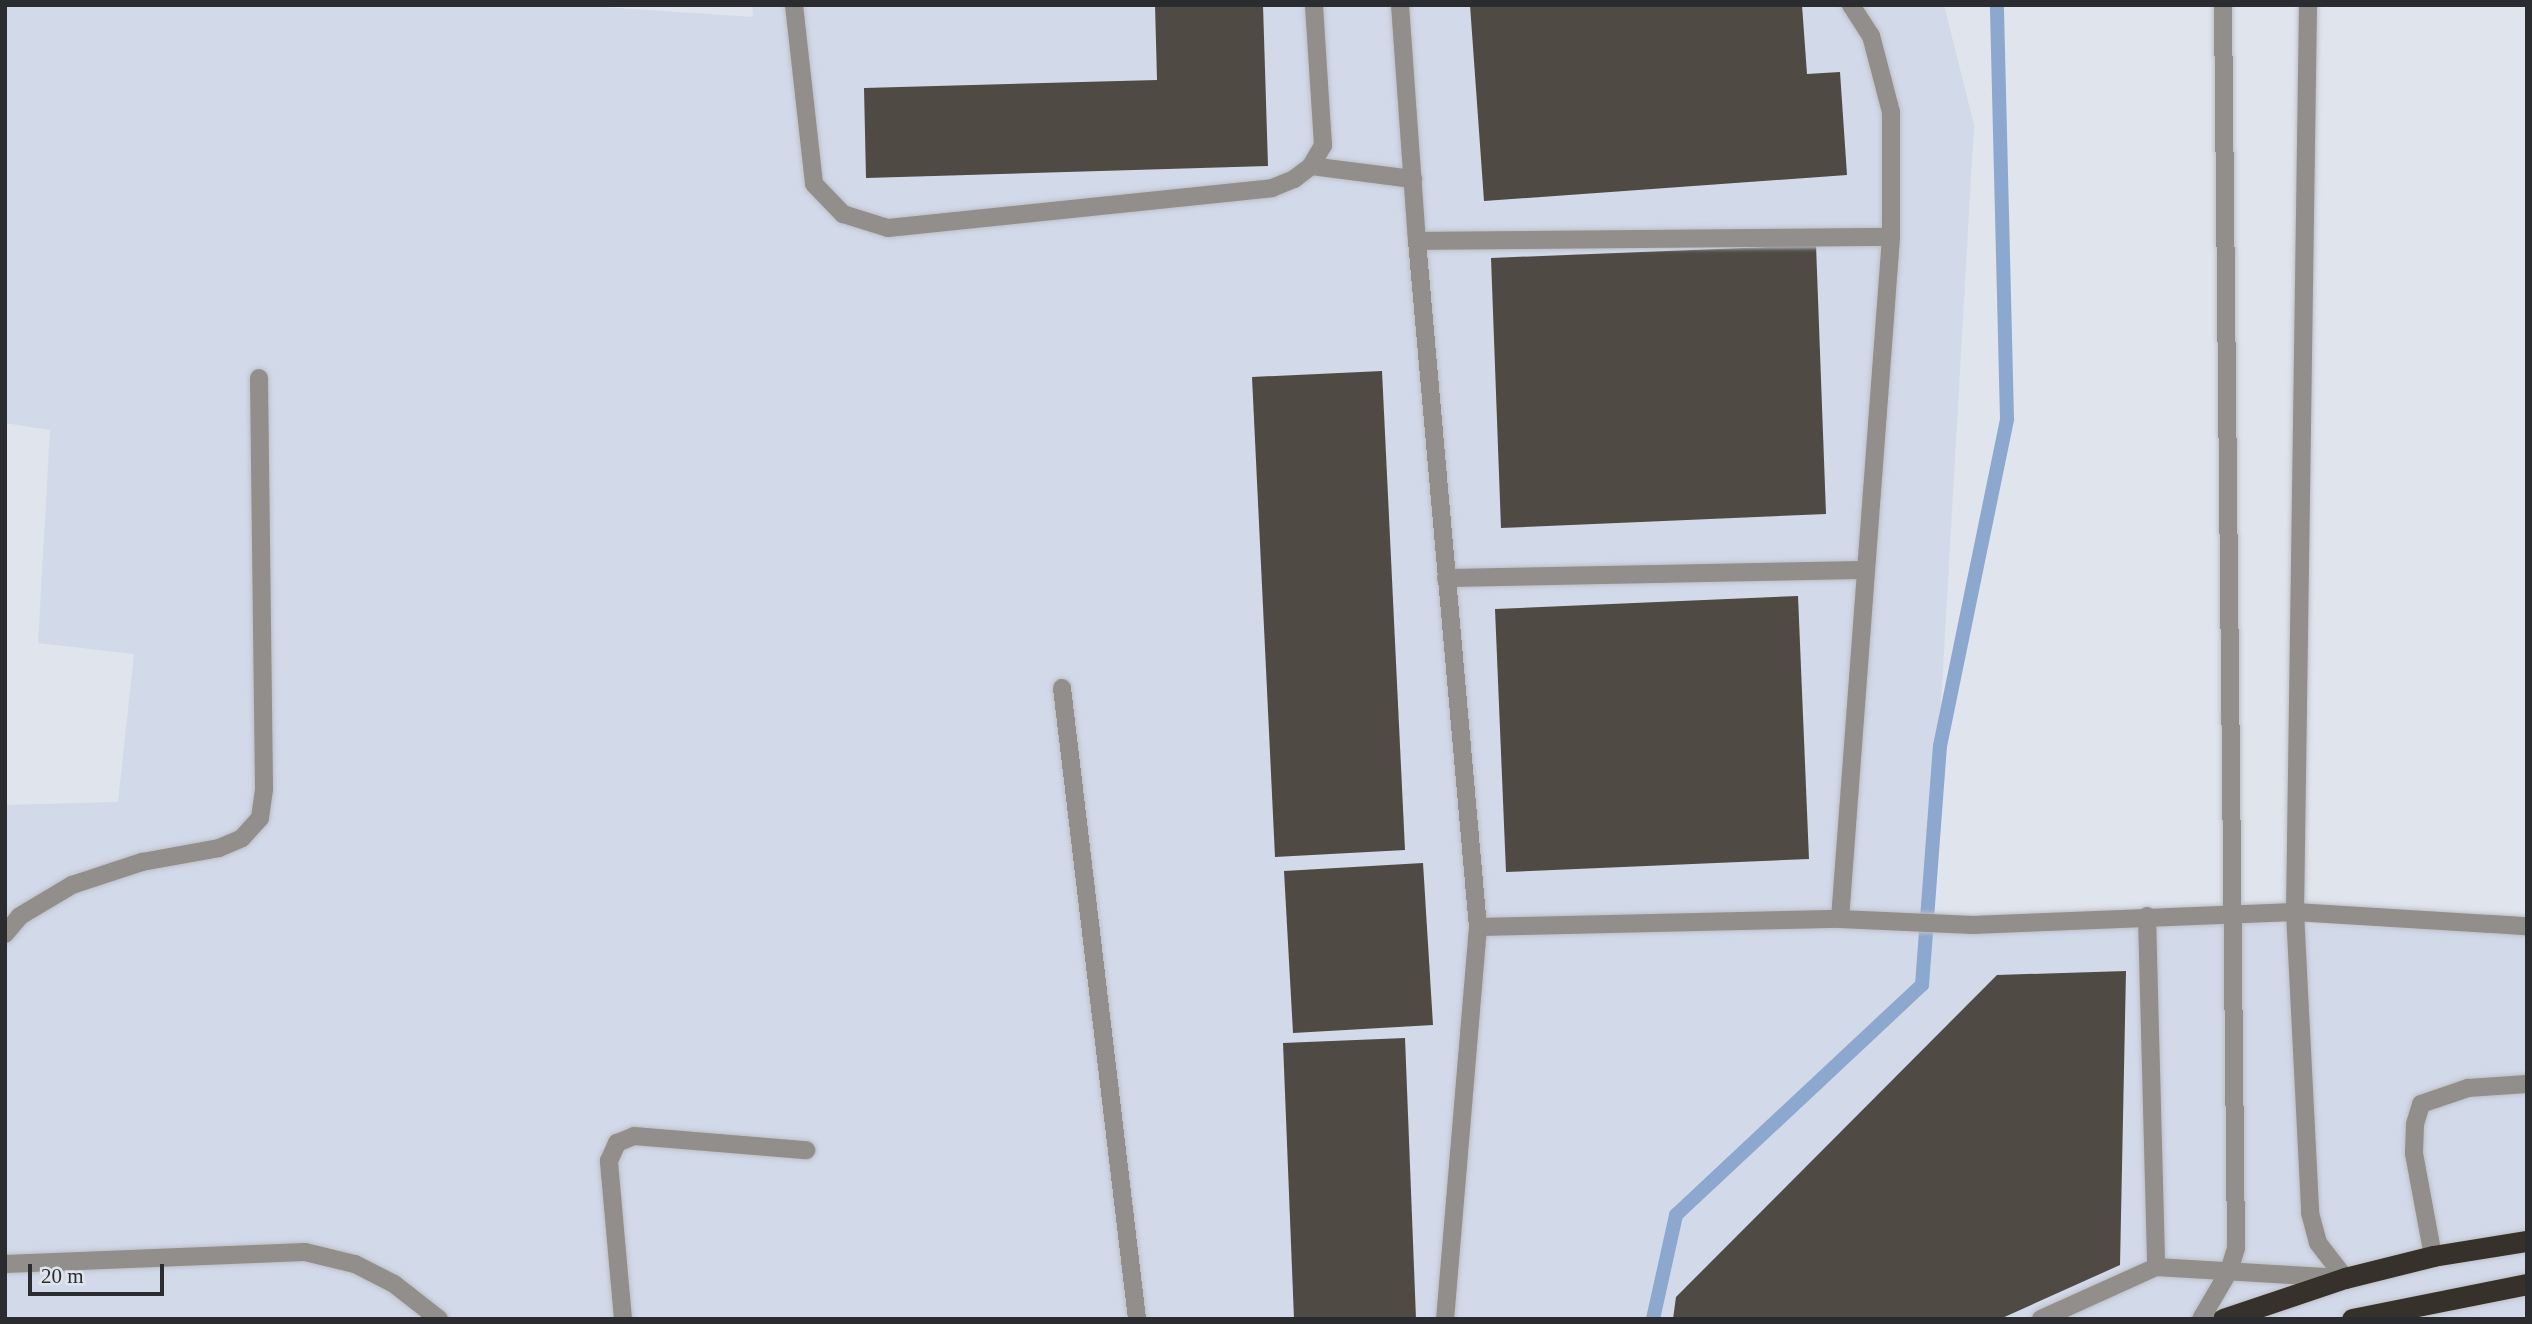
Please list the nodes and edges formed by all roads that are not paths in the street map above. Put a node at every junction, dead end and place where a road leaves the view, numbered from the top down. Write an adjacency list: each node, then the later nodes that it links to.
1 (794, 5): 7 (street)
2 (1314, 5): 7 (street)
3 (1401, 5): 8 (street)
4 (1851, 5): 9 (street)
5 (2223, 5): 16 (street)
6 (2308, 5): 15 (street)
7 (1311, 166): 8 (street)
8 (1413, 179): 10 (street)
9 (1891, 237): 10 (street); 12 (street)
10 (1417, 241): 13 (street)
11 (259, 378): 21 (street)
12 (1864, 570): 13 (street); 18 (street)
13 (1447, 578): 20 (street)
14 (1062, 688): 33 (street)
15 (2295, 912): 16 (street); 19 (street); 29 (street)
16 (2232, 913): 17 (street); 28 (street)
17 (2147, 916): 18 (street); 27 (street)
18 (1840, 919): 20 (street)
19 (2527, 926)
20 (1478, 927): 34 (street)
21 (5, 934)
22 (2527, 1084): 25 (street)
23 (806, 1150): 32 (street)
24 (2527, 1241): 25 (highway)
25 (2433, 1256): 29 (highway)
26 (5, 1264): 31 (street)
27 (2156, 1267): 28 (street); 35 (street)
28 (2229, 1271): 29 (street); 36 (street)
29 (2345, 1278): 37 (highway)
30 (2527, 1284): 38 (highway)
31 (439, 1319)
32 (623, 1319)
33 (1137, 1319)
34 (1446, 1319)
35 (2041, 1319)
36 (2201, 1319)
37 (2223, 1319)
38 (2352, 1319)

